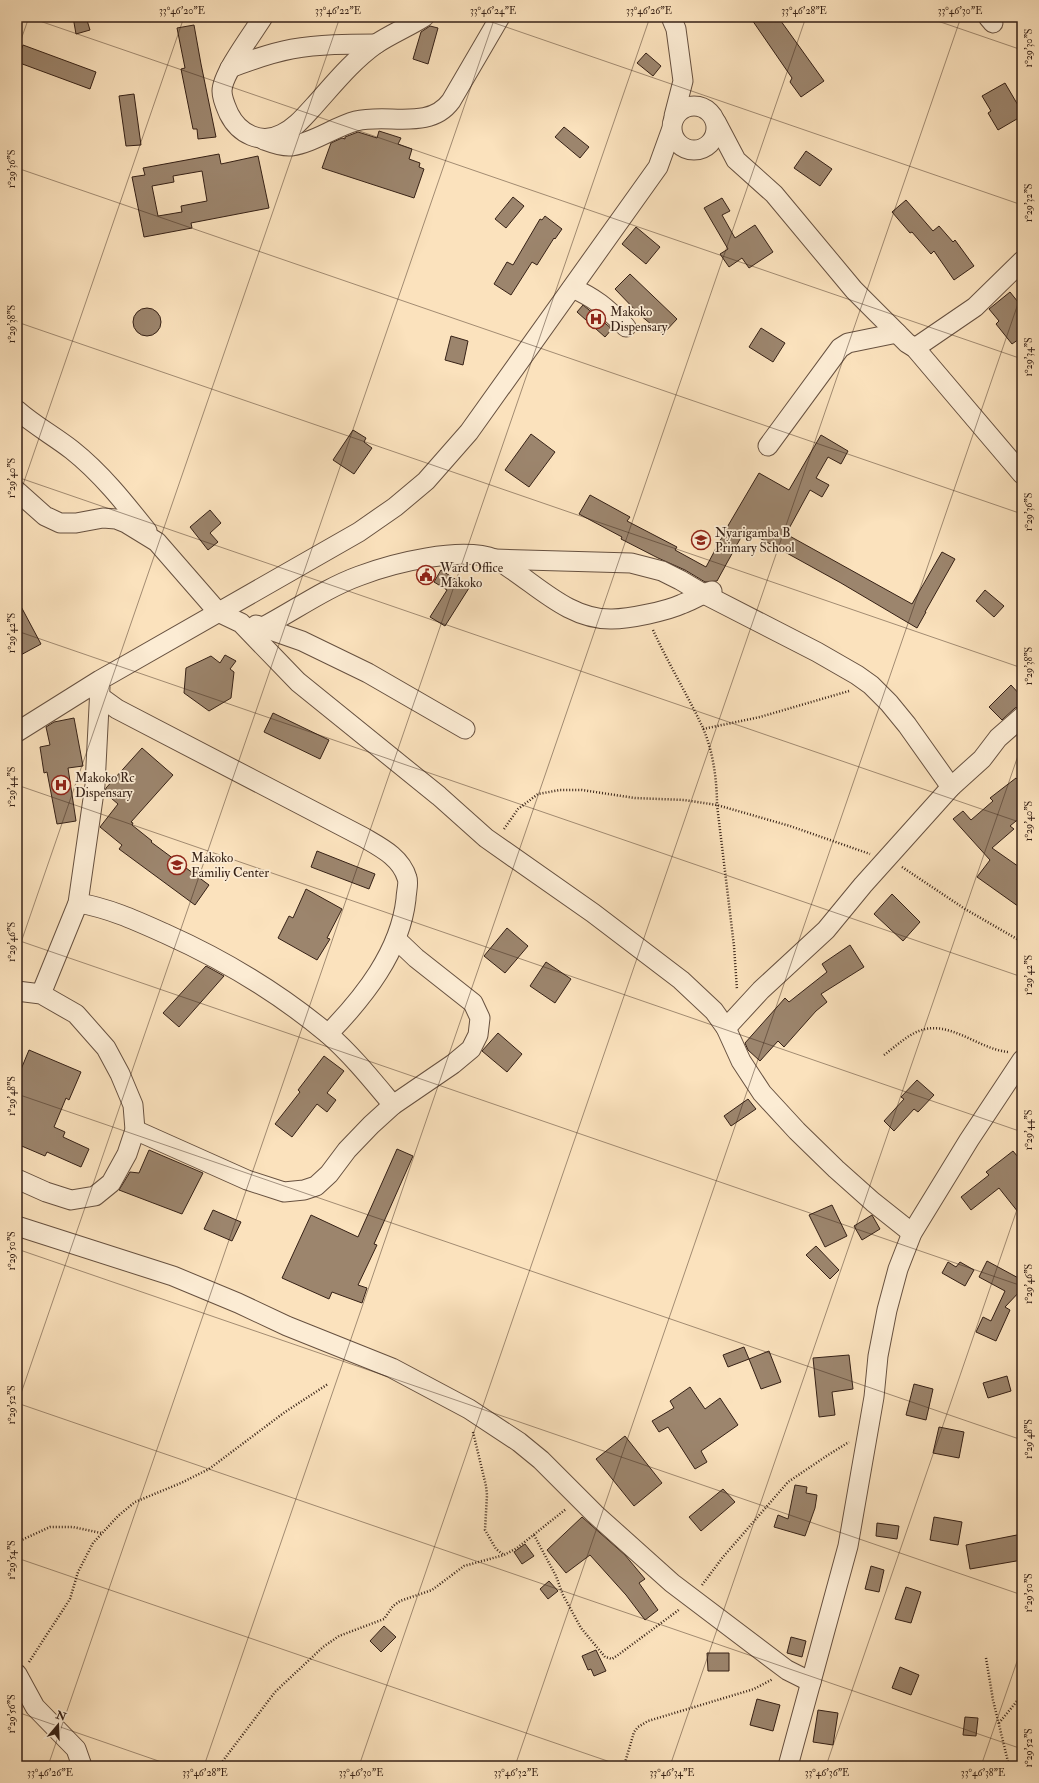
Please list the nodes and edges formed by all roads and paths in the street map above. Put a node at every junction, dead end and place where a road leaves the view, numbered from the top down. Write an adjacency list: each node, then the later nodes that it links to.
1 (263, 17): 6 (street)
2 (424, 17): 5 (street)
3 (500, 17): 11 (street)
4 (671, 17): 7 (street)
5 (376, 44): 6 (street); 11 (street)
6 (230, 68): 11 (street)
7 (682, 81): 8 (street); 10 (street)
8 (701, 106): 9 (street); 10 (street)
9 (716, 122): 12 (street); 13 (street)
10 (672, 124): 12 (street); 14 (street)
11 (261, 139)
12 (696, 149): 13 (street); 14 (street)
13 (736, 160): 18 (street)
14 (658, 167): 16 (street)
15 (1022, 261): 19 (street)
16 (572, 288): 17 (street); 27 (street)
17 (626, 327)
18 (897, 334): 19 (street); 21 (street)
19 (915, 348): 22 (street)
20 (17, 410): 24 (street)
21 (768, 446)
22 (1022, 474)
23 (17, 491): 24 (street)
24 (157, 542): 27 (street)
25 (496, 559): 26 (street); 28 (street); 30 (street)
26 (710, 591): 28 (street); 31 (street)
27 (218, 612): 29 (street); 32 (street)
28 (646, 614): 35 (path)
29 (241, 623): 30 (street); 47 (street)
30 (263, 627): 34 (street)
31 (871, 685): 35 (path); 37 (street)
32 (100, 688): 36 (street); 41 (street); 42 (street)
33 (1022, 717): 37 (street)
34 (465, 729)
35 (703, 729): 38 (path)
36 (17, 732)
37 (951, 787): 40 (street)
38 (717, 805): 39 (path); 40 (path); 46 (path)
39 (499, 830)
40 (887, 859): 43 (path); 46 (street)
41 (78, 903): 45 (street); 48 (street)
42 (396, 939): 48 (street); 51 (street)
43 (1022, 942)
44 (17, 991): 45 (street)
45 (41, 994): 52 (street)
46 (739, 1014): 47 (street)
47 (726, 1028): 55 (street)
48 (328, 1034): 51 (street)
49 (884, 1055): 50 (path)
50 (1016, 1056): 55 (street)
51 (393, 1105): 52 (street)
52 (135, 1130): 53 (street)
53 (17, 1179)
54 (17, 1226): 57 (street)
55 (912, 1233): 58 (street)
56 (328, 1384): 60 (path)
57 (469, 1410): 59 (street); 63 (path)
58 (869, 1431): 64 (path); 68 (street)
59 (580, 1499): 61 (path); 64 (street)
60 (101, 1533): 62 (path); 67 (path)
61 (534, 1535): 63 (path); 64 (path)
62 (17, 1542)
63 (504, 1555): 72 (path)
64 (692, 1599): 66 (street)
65 (986, 1658): 70 (path)
66 (787, 1670): 68 (street); 73 (path)
67 (19, 1677): 71 (street)
68 (811, 1682): 74 (street)
69 (1022, 1695): 70 (path)
70 (998, 1723): 75 (path)
71 (82, 1766)
72 (219, 1766)
73 (624, 1766)
74 (788, 1766)
75 (1009, 1766)

